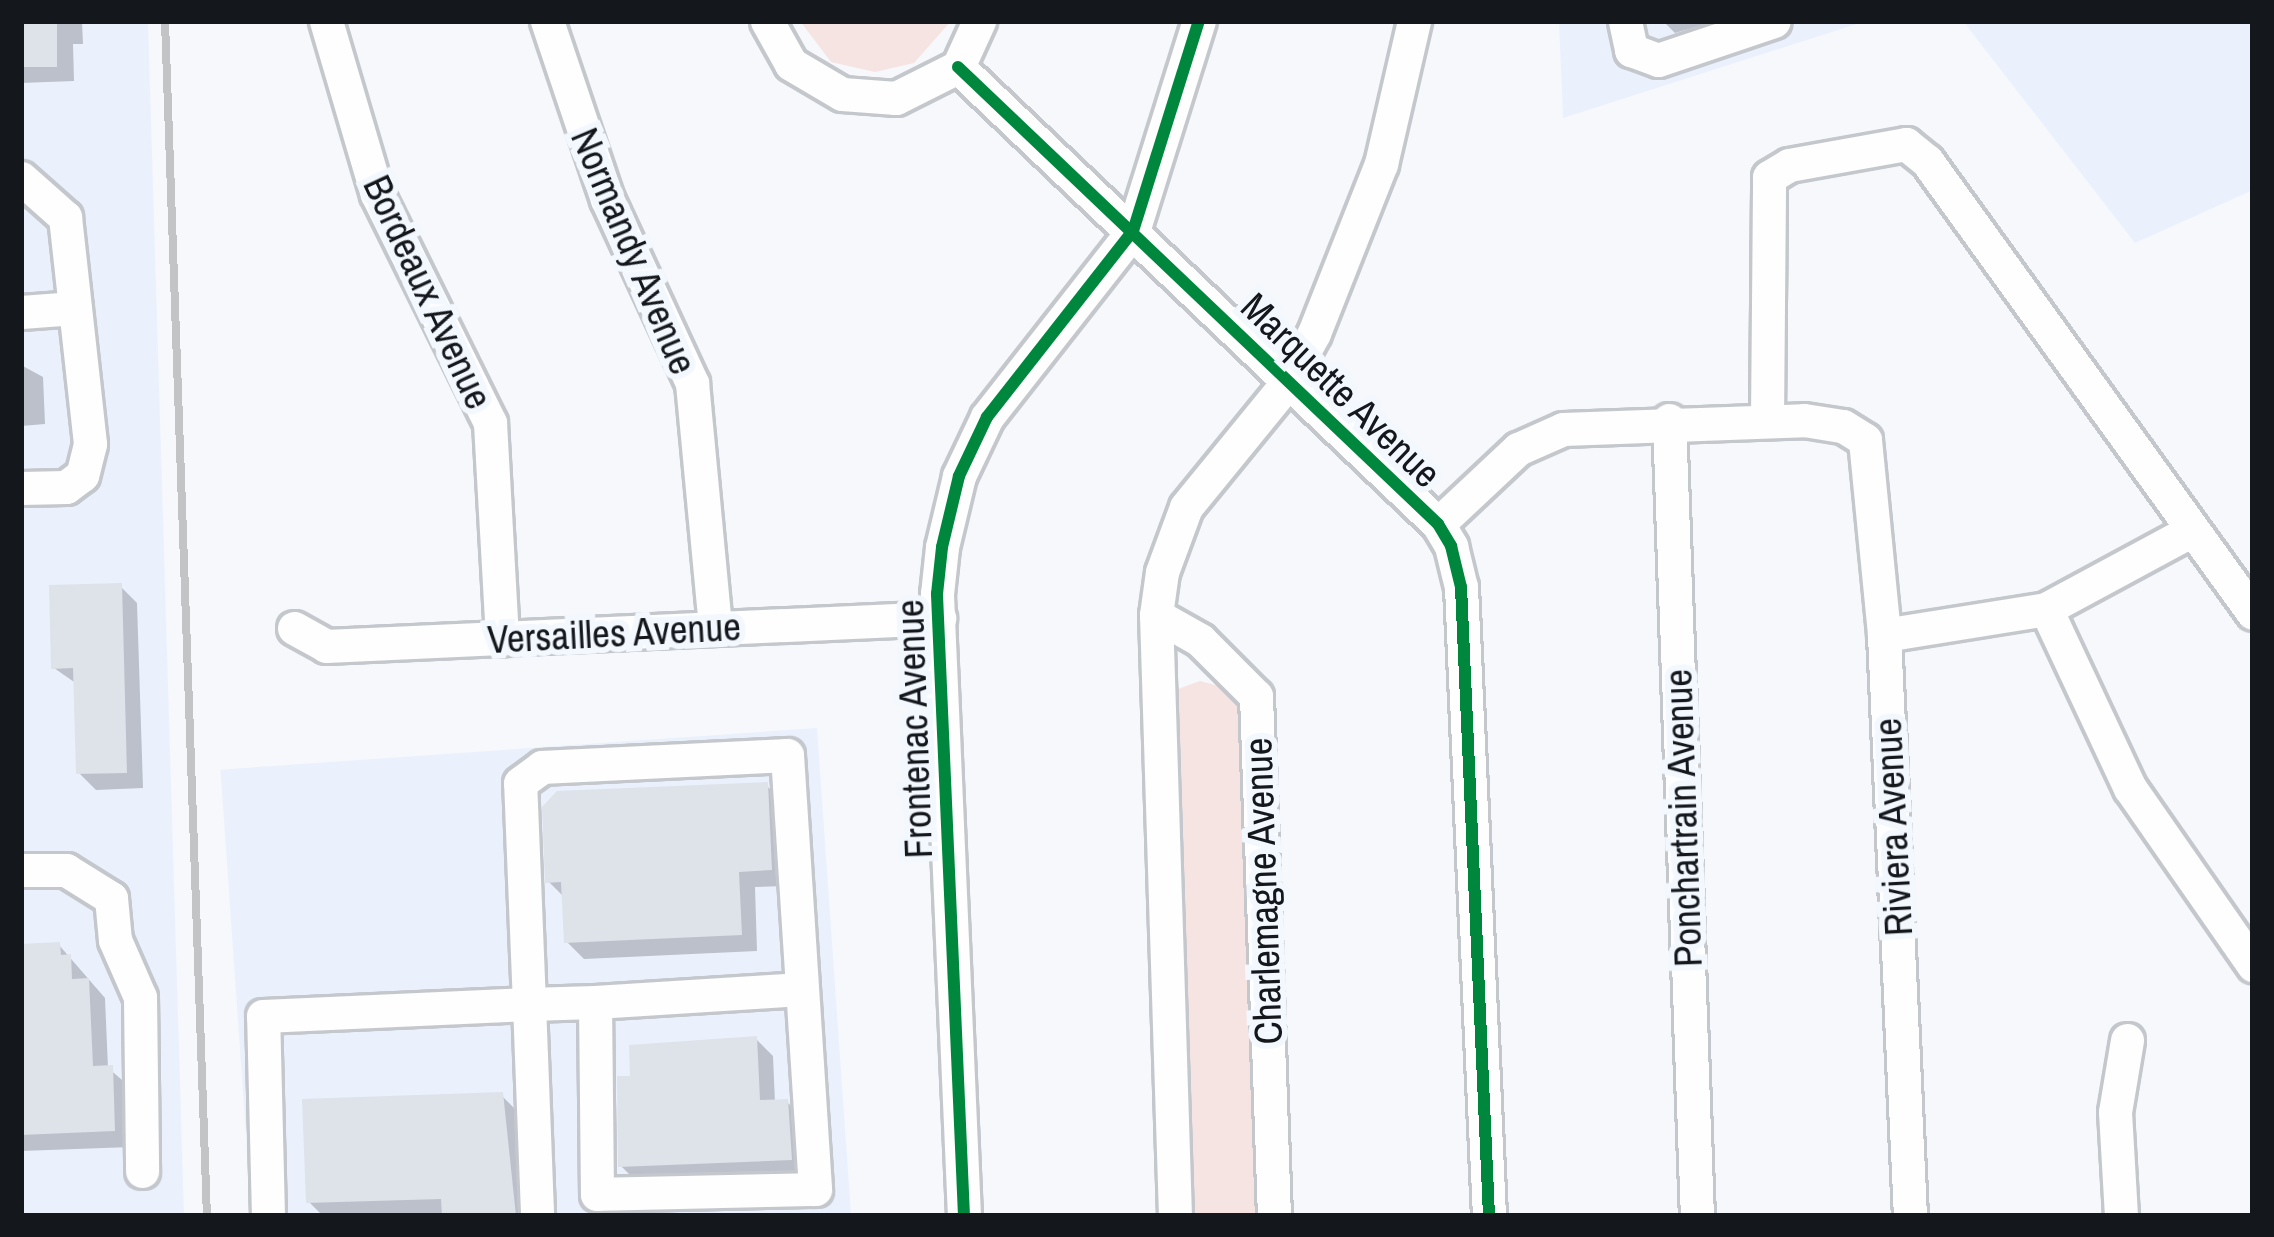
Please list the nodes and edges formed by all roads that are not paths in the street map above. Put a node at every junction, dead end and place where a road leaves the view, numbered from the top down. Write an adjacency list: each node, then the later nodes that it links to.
1 (326, 21): 27 (street, Bordeaux Avenue)
2 (547, 21): 25 (street, Normandy Avenue)
3 (767, 21): 9 (street)
4 (979, 21): 9 (street)
5 (1199, 21): 11 (street, Frontenac Avenue)
6 (1414, 21): 14 (street)
7 (1625, 21): 8 (street)
8 (1774, 21)
9 (958, 67): 11 (street, Marquette Avenue)
10 (25, 177): 12 (street)
11 (1133, 231): 14 (street, Marquette Avenue); 23 (street, Frontenac Avenue)
12 (75, 308): 13 (street); 17 (street)
13 (21, 312)
14 (1287, 383): 18 (street, Marquette Avenue); 22 (street)
15 (1767, 419): 16 (street); 19 (street); 26 (street, Riviera Avenue)
16 (1669, 420): 18 (street); 41 (street, Ponchartrain Avenue)
17 (21, 488)
18 (1438, 524): 40 (street, Marquette Avenue)
19 (2192, 530): 20 (street); 21 (street)
20 (2046, 609): 26 (street); 29 (street)
21 (2253, 613)
22 (1156, 615): 38 (street); 39 (street, Charlemagne Avenue)
23 (939, 618): 25 (street, Versailles Avenue); 37 (street, Frontenac Avenue)
24 (294, 628): 27 (street, Versailles Avenue)
25 (715, 628): 27 (street, Versailles Avenue)
26 (1884, 635): 42 (street, Riviera Avenue)
27 (502, 639)
28 (21, 870): 34 (street)
29 (2253, 965)
30 (802, 989): 31 (street); 31 (street); 32 (street)
31 (595, 1002): 32 (street)
32 (530, 1004): 35 (street); 36 (street)
33 (2127, 1040): 43 (street)
34 (142, 1171)
35 (268, 1216)
36 (537, 1216)
37 (964, 1216)
38 (1175, 1216)
39 (1274, 1216)
40 (1489, 1216)
41 (1697, 1216)
42 (1910, 1216)
43 (2121, 1216)

